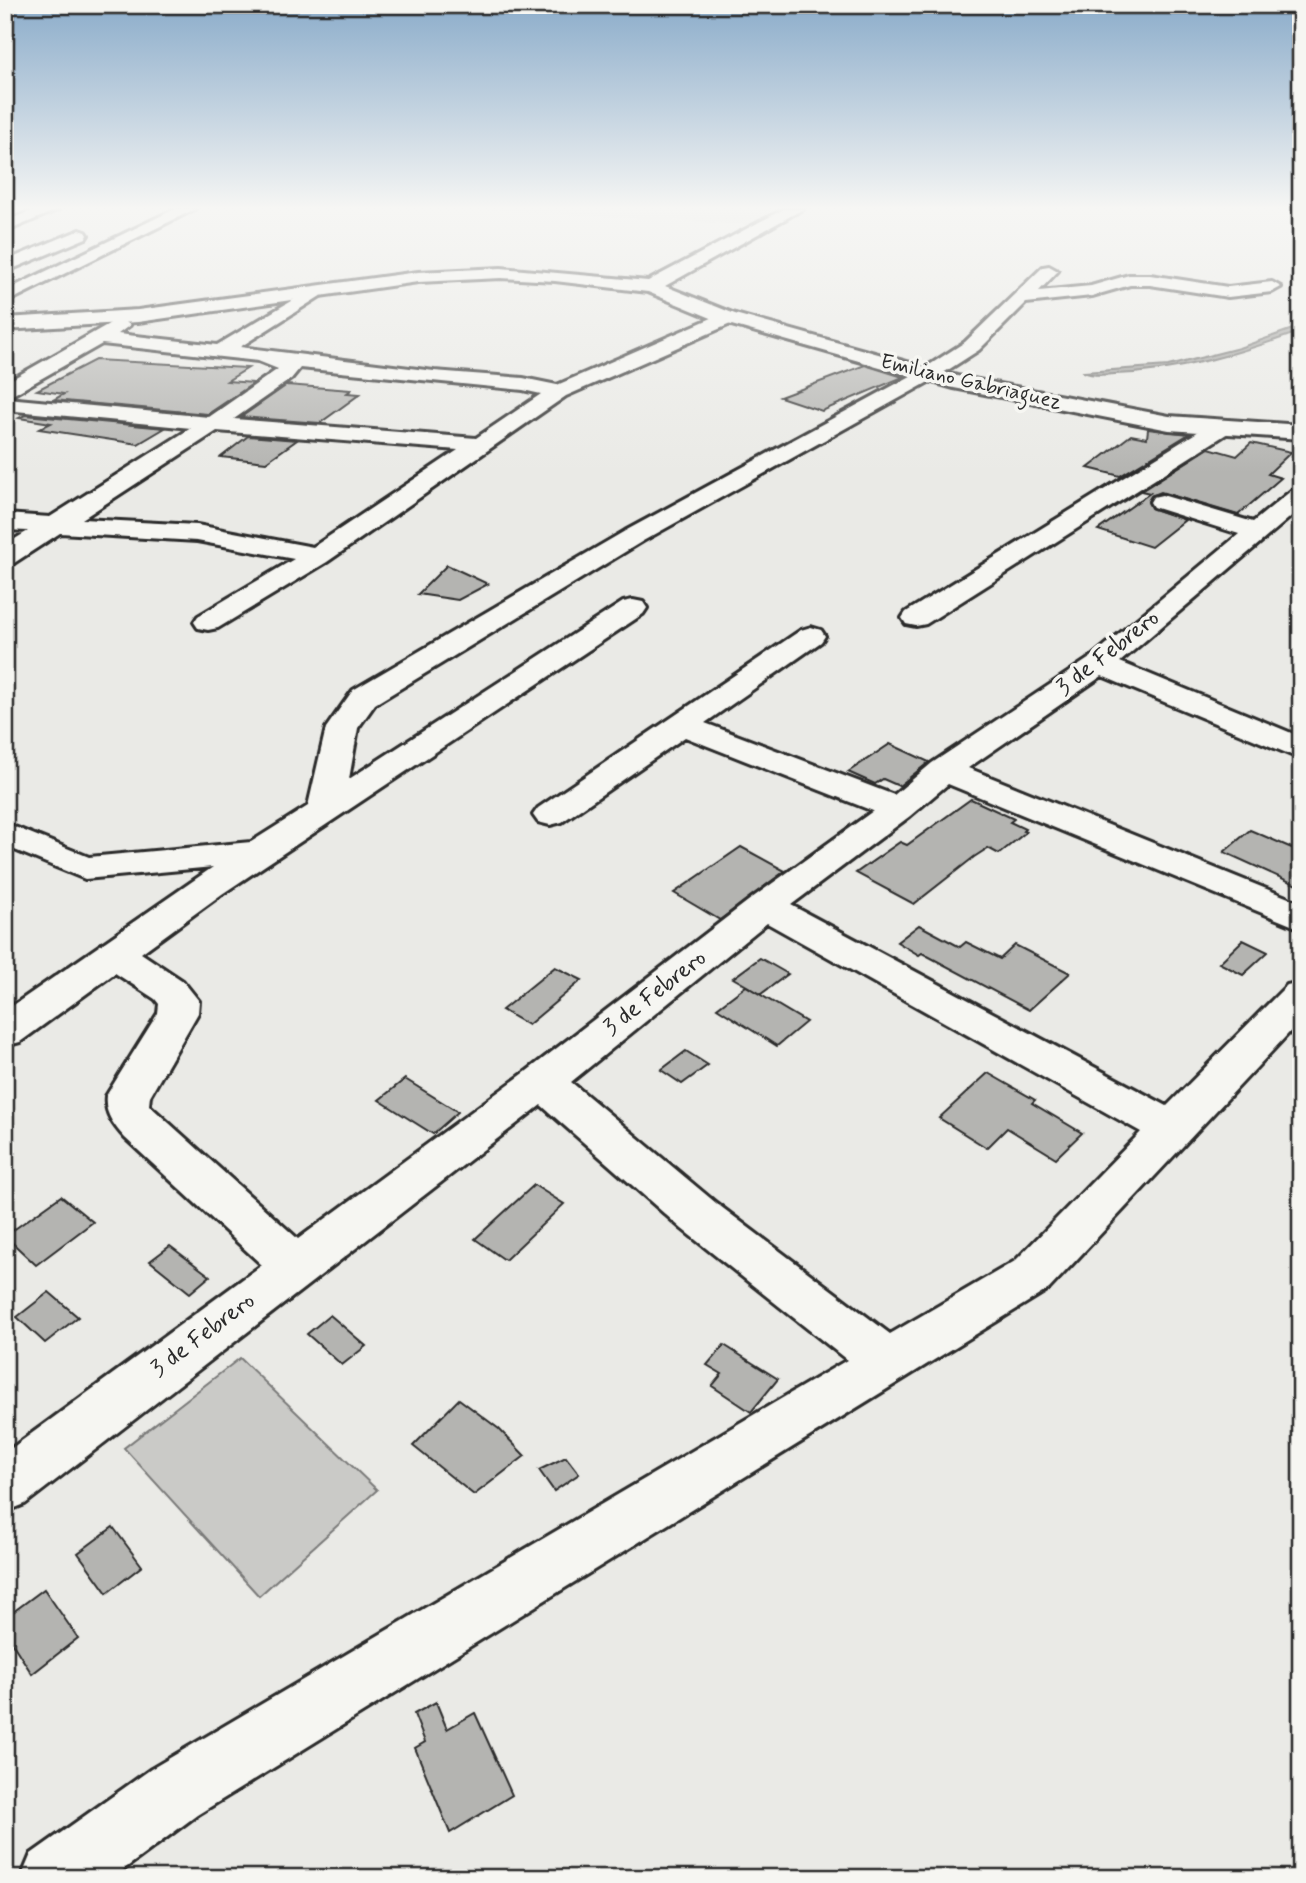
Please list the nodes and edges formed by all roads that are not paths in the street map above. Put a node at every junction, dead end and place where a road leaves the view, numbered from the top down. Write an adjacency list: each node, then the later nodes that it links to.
1 (274, 297): 6 (street, Emiliano Gabriaguez)
2 (307, 297): 10 (street)
3 (676, 297): 7 (street, Emiliano Gabriaguez)
4 (1033, 297): 5 (street)
5 (1022, 298): 12 (street)
6 (138, 316): 8 (street, Emiliano Gabriaguez); 9 (street)
7 (728, 318): 12 (street, Emiliano Gabriaguez); 14 (street)
8 (5, 324)
9 (98, 338): 10 (street); 13 (street)
10 (220, 351): 11 (street)
11 (269, 358): 14 (street); 16 (street)
12 (928, 375): 17 (street, Emiliano Gabriaguez); 35 (street)
13 (5, 392)
14 (559, 393): 19 (street)
15 (5, 404): 16 (street)
16 (213, 424): 19 (street); 23 (street)
17 (1220, 428): 18 (street, Emiliano Gabriaguez); 28 (street)
18 (1301, 432)
19 (480, 446): 25 (street)
20 (1301, 495): 24 (street, 3 de Febrero)
21 (1162, 502): 24 (street)
22 (5, 522): 23 (street)
23 (52, 526): 25 (street); 26 (street)
24 (1258, 532): 31 (street, 3 de Febrero)
25 (318, 556): 29 (street)
26 (5, 557)
27 (633, 608): 35 (street)
28 (916, 618)
29 (208, 622)
30 (811, 636): 32 (street)
31 (1100, 664): 33 (street); 34 (street, 3 de Febrero)
32 (682, 725): 36 (street); 37 (street)
33 (1301, 749)
34 (944, 770): 36 (street, 3 de Febrero); 42 (street)
35 (324, 809): 39 (street)
36 (898, 809): 41 (street, 3 de Febrero)
37 (550, 815)
38 (21, 839): 39 (street); 40 (street)
39 (259, 852): 43 (street)
40 (5, 866)
41 (765, 906): 46 (street, 3 de Febrero); 47 (street)
42 (1301, 917)
43 (114, 954): 45 (street); 48 (street)
44 (1301, 995): 47 (street)
45 (5, 1032)
46 (541, 1082): 48 (street, 3 de Febrero); 49 (street)
47 (1172, 1129): 49 (street)
48 (295, 1266): 50 (street, 3 de Febrero)
49 (888, 1362): 51 (street)
50 (5, 1486)
51 (55, 1878)

